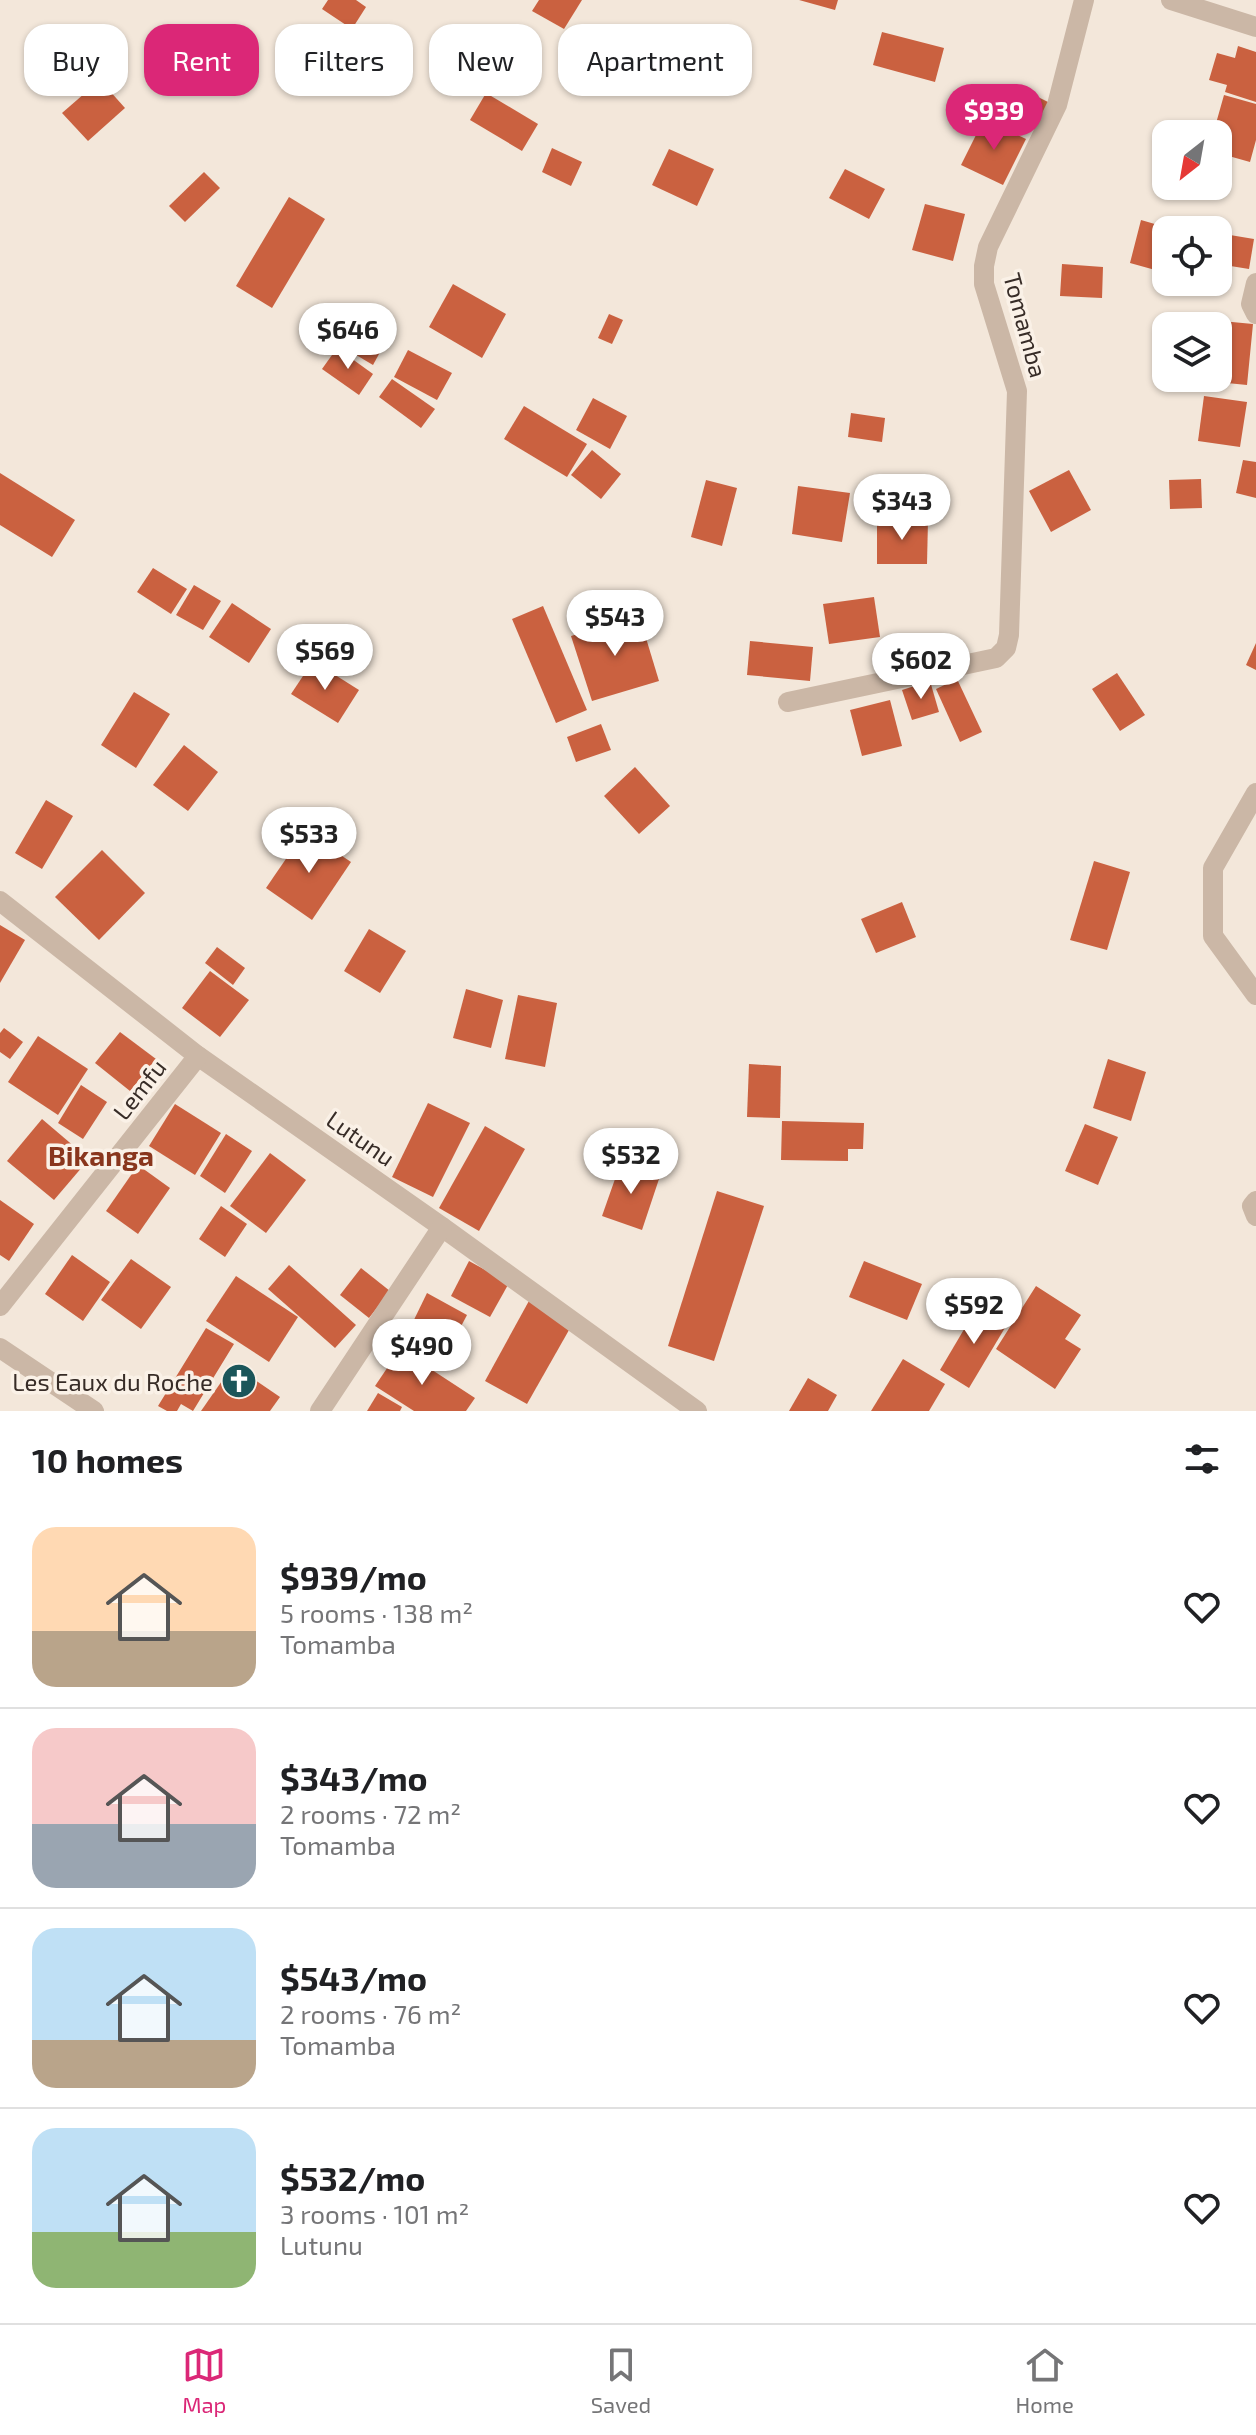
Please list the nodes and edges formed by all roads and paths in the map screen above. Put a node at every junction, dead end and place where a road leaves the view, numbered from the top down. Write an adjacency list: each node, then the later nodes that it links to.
1 (1084, 0): 6 (street, Tomamba)
2 (1171, 0): 3 (street)
3 (1256, 27)
4 (1256, 283): 5 (street)
5 (1256, 314)
6 (788, 702)
7 (1256, 793): 9 (street)
8 (0, 901): 10 (street, Lutunu)
9 (1256, 995)
10 (198, 1056): 13 (street, Lutunu); 14 (street, Lemfu)
11 (1256, 1201): 12 (street)
12 (1256, 1216)
13 (442, 1227): 17 (street); 18 (street, Lutunu)
14 (0, 1306)
15 (0, 1348): 16 (street)
16 (94, 1411)
17 (320, 1411)
18 (697, 1411)

